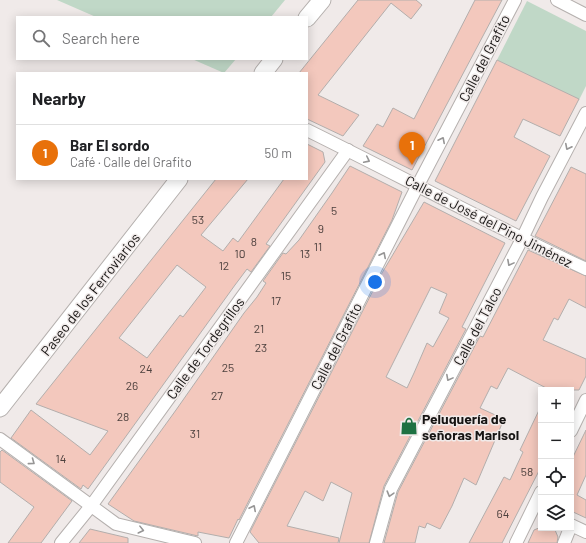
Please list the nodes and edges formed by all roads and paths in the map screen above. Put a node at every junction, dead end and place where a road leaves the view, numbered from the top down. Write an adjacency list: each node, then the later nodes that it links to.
1 (322, 0): 5 (main road)
2 (515, 0): 12 (street, Calle del Grafito, one-way to 2)
3 (557, 0): 4 (street)
4 (586, 15)
5 (308, 17)
6 (273, 60): 7 (main road)
7 (264, 72)
8 (586, 113): 13 (street, Calle del Talco, one-way to 13)
9 (308, 130): 10 (street, Calle de José del Pino Jiménez)
10 (348, 150): 12 (street, Calle de José del Pino Jiménez, one-way to 12); 20 (street, Calle de Tordegrillos)
11 (178, 180): 16 (main road, Paseo de los Ferroviarios)
12 (418, 186): 13 (street, Calle de José del Pino Jiménez); 27 (street, Calle del Grafito, one-way to 12)
13 (522, 239): 14 (street, Calle de José del Pino Jiménez); 28 (street, Calle del Talco, one-way to 28)
14 (586, 269)
15 (586, 400): 17 (street)
16 (0, 408)
17 (574, 425)
18 (0, 439): 20 (street, one-way to 20)
19 (540, 495): 21 (street)
20 (91, 506): 25 (street, one-way to 25); 26 (street, Calle de Tordegrillos)
21 (537, 511): 29 (street)
22 (574, 528): 24 (street)
23 (568, 531): 30 (street)
24 (586, 532)
25 (187, 542)
26 (60, 543)
27 (236, 543)
28 (376, 543)
29 (516, 543)
30 (564, 543)

